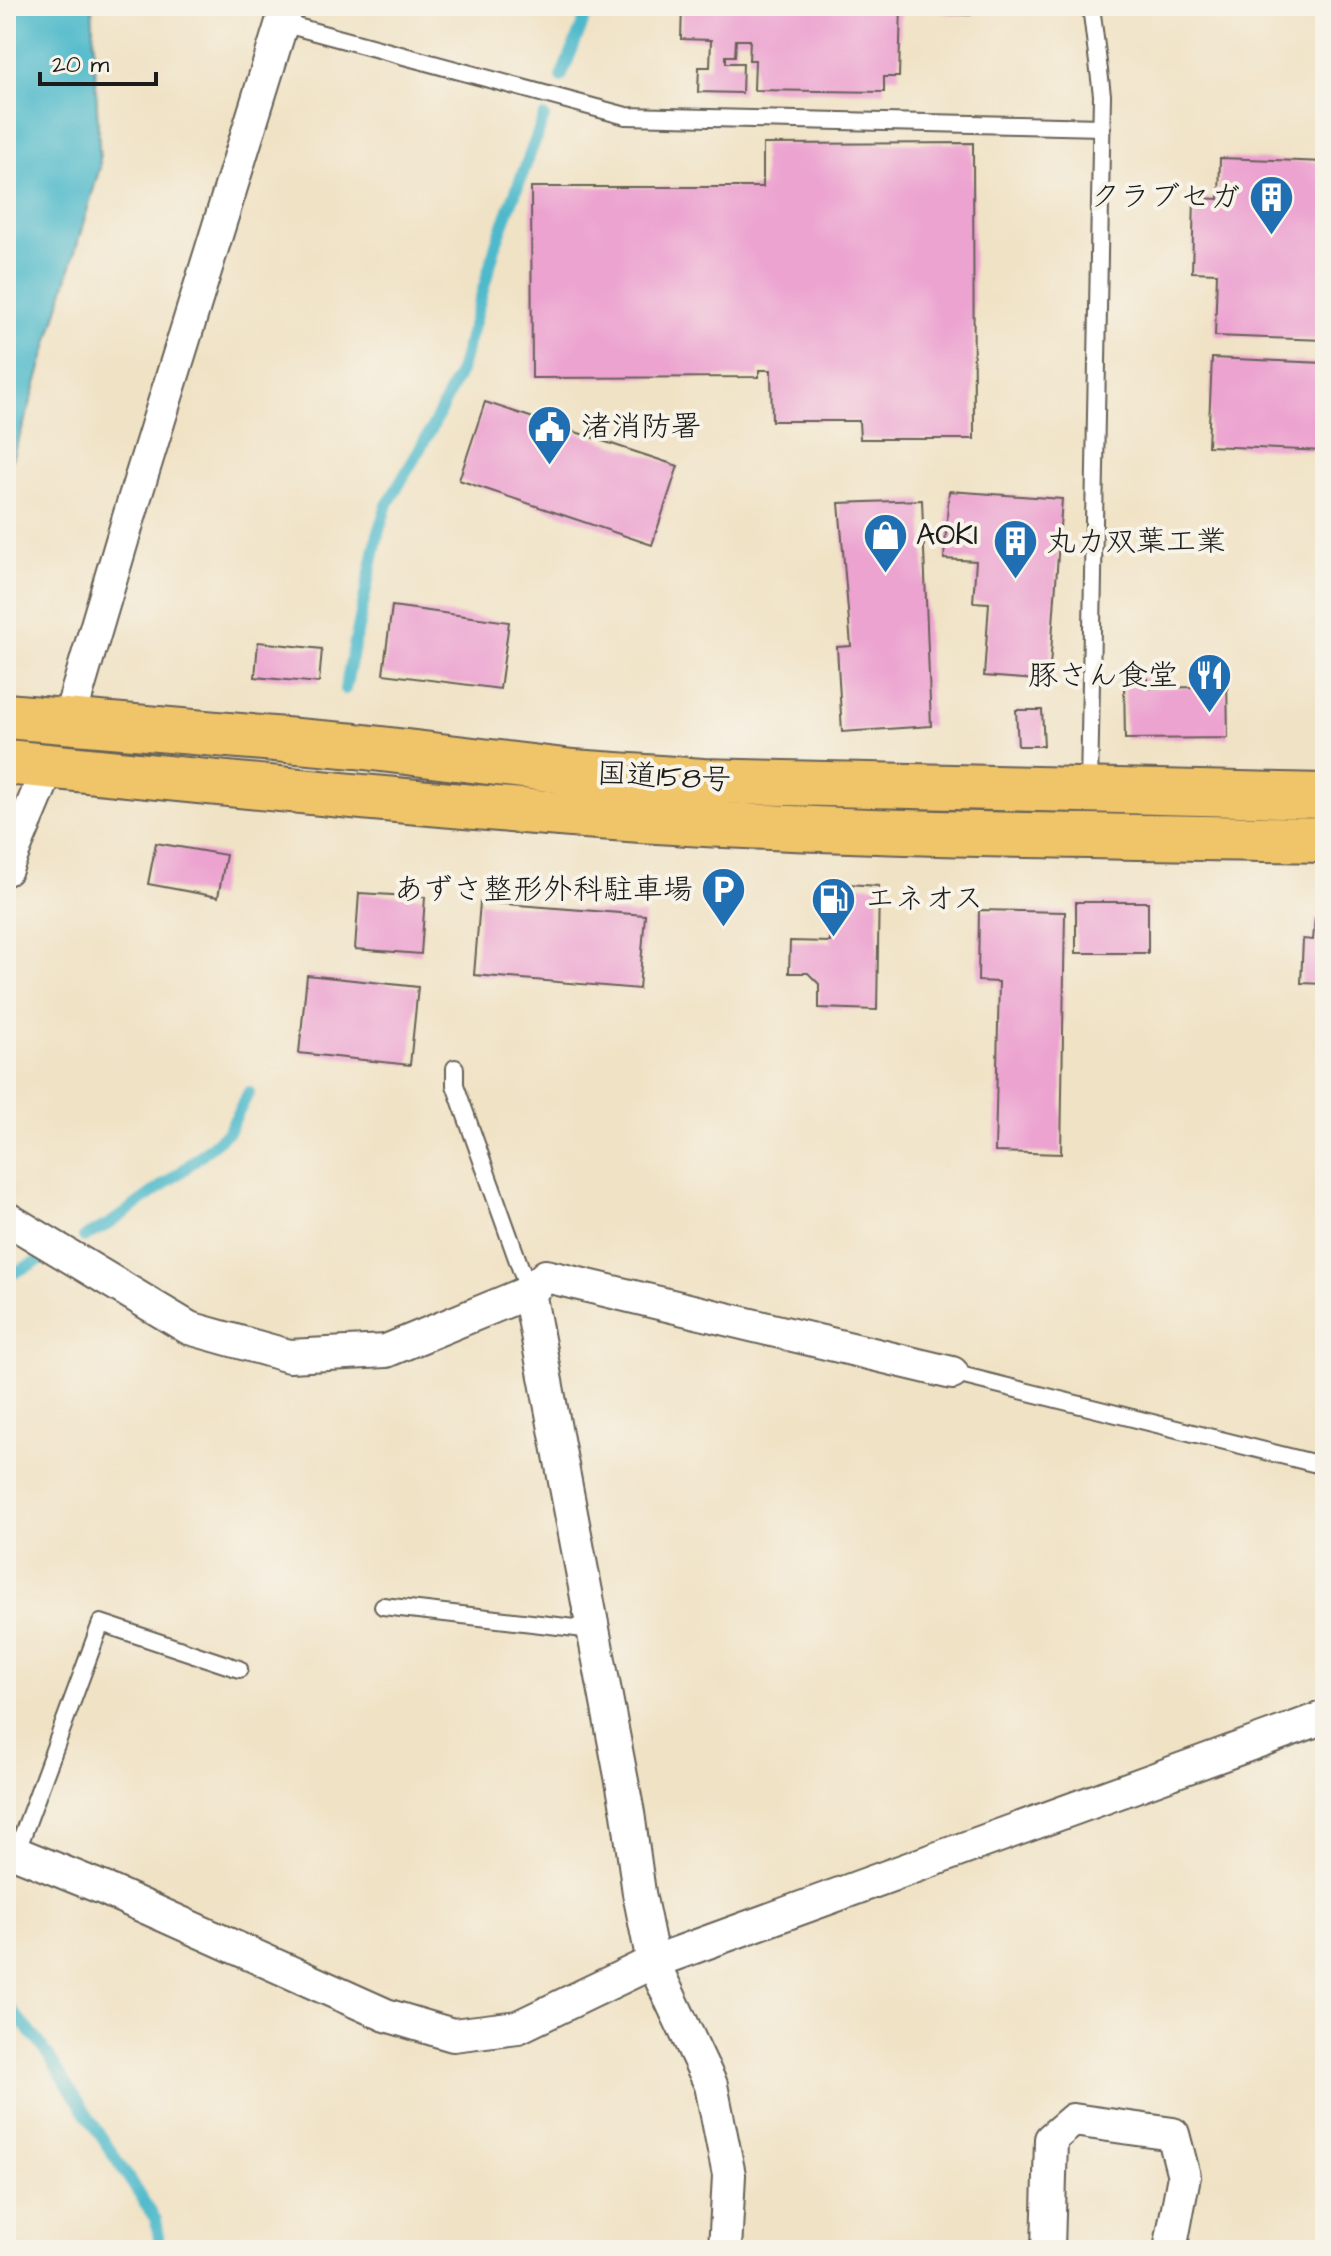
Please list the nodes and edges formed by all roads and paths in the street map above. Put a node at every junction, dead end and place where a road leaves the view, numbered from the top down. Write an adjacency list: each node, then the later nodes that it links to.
1 (1091, 6): 3 (lane)
2 (284, 15): 3 (lane); 4 (street)
3 (1102, 127): 6 (lane)
4 (40, 720): 6 (highway, 国道158号)
5 (29, 764): 8 (highway, 国道158号); 9 (street)
6 (1089, 792): 7 (highway, 国道158号)
7 (1325, 796)
8 (1325, 840)
9 (6, 869)
10 (455, 1068): 12 (lane)
11 (6, 1218): 12 (street)
12 (529, 1292): 13 (street); 16 (street)
13 (952, 1373): 14 (lane)
14 (1325, 1466)
15 (383, 1606): 16 (lane)
16 (593, 1630): 20 (street)
17 (239, 1669): 19 (lane)
18 (1325, 1717): 20 (street)
19 (11, 1852): 20 (street)
20 (653, 1962): 21 (street)
21 (725, 2250)
22 (1048, 2250): 23 (street)
23 (1170, 2250)

